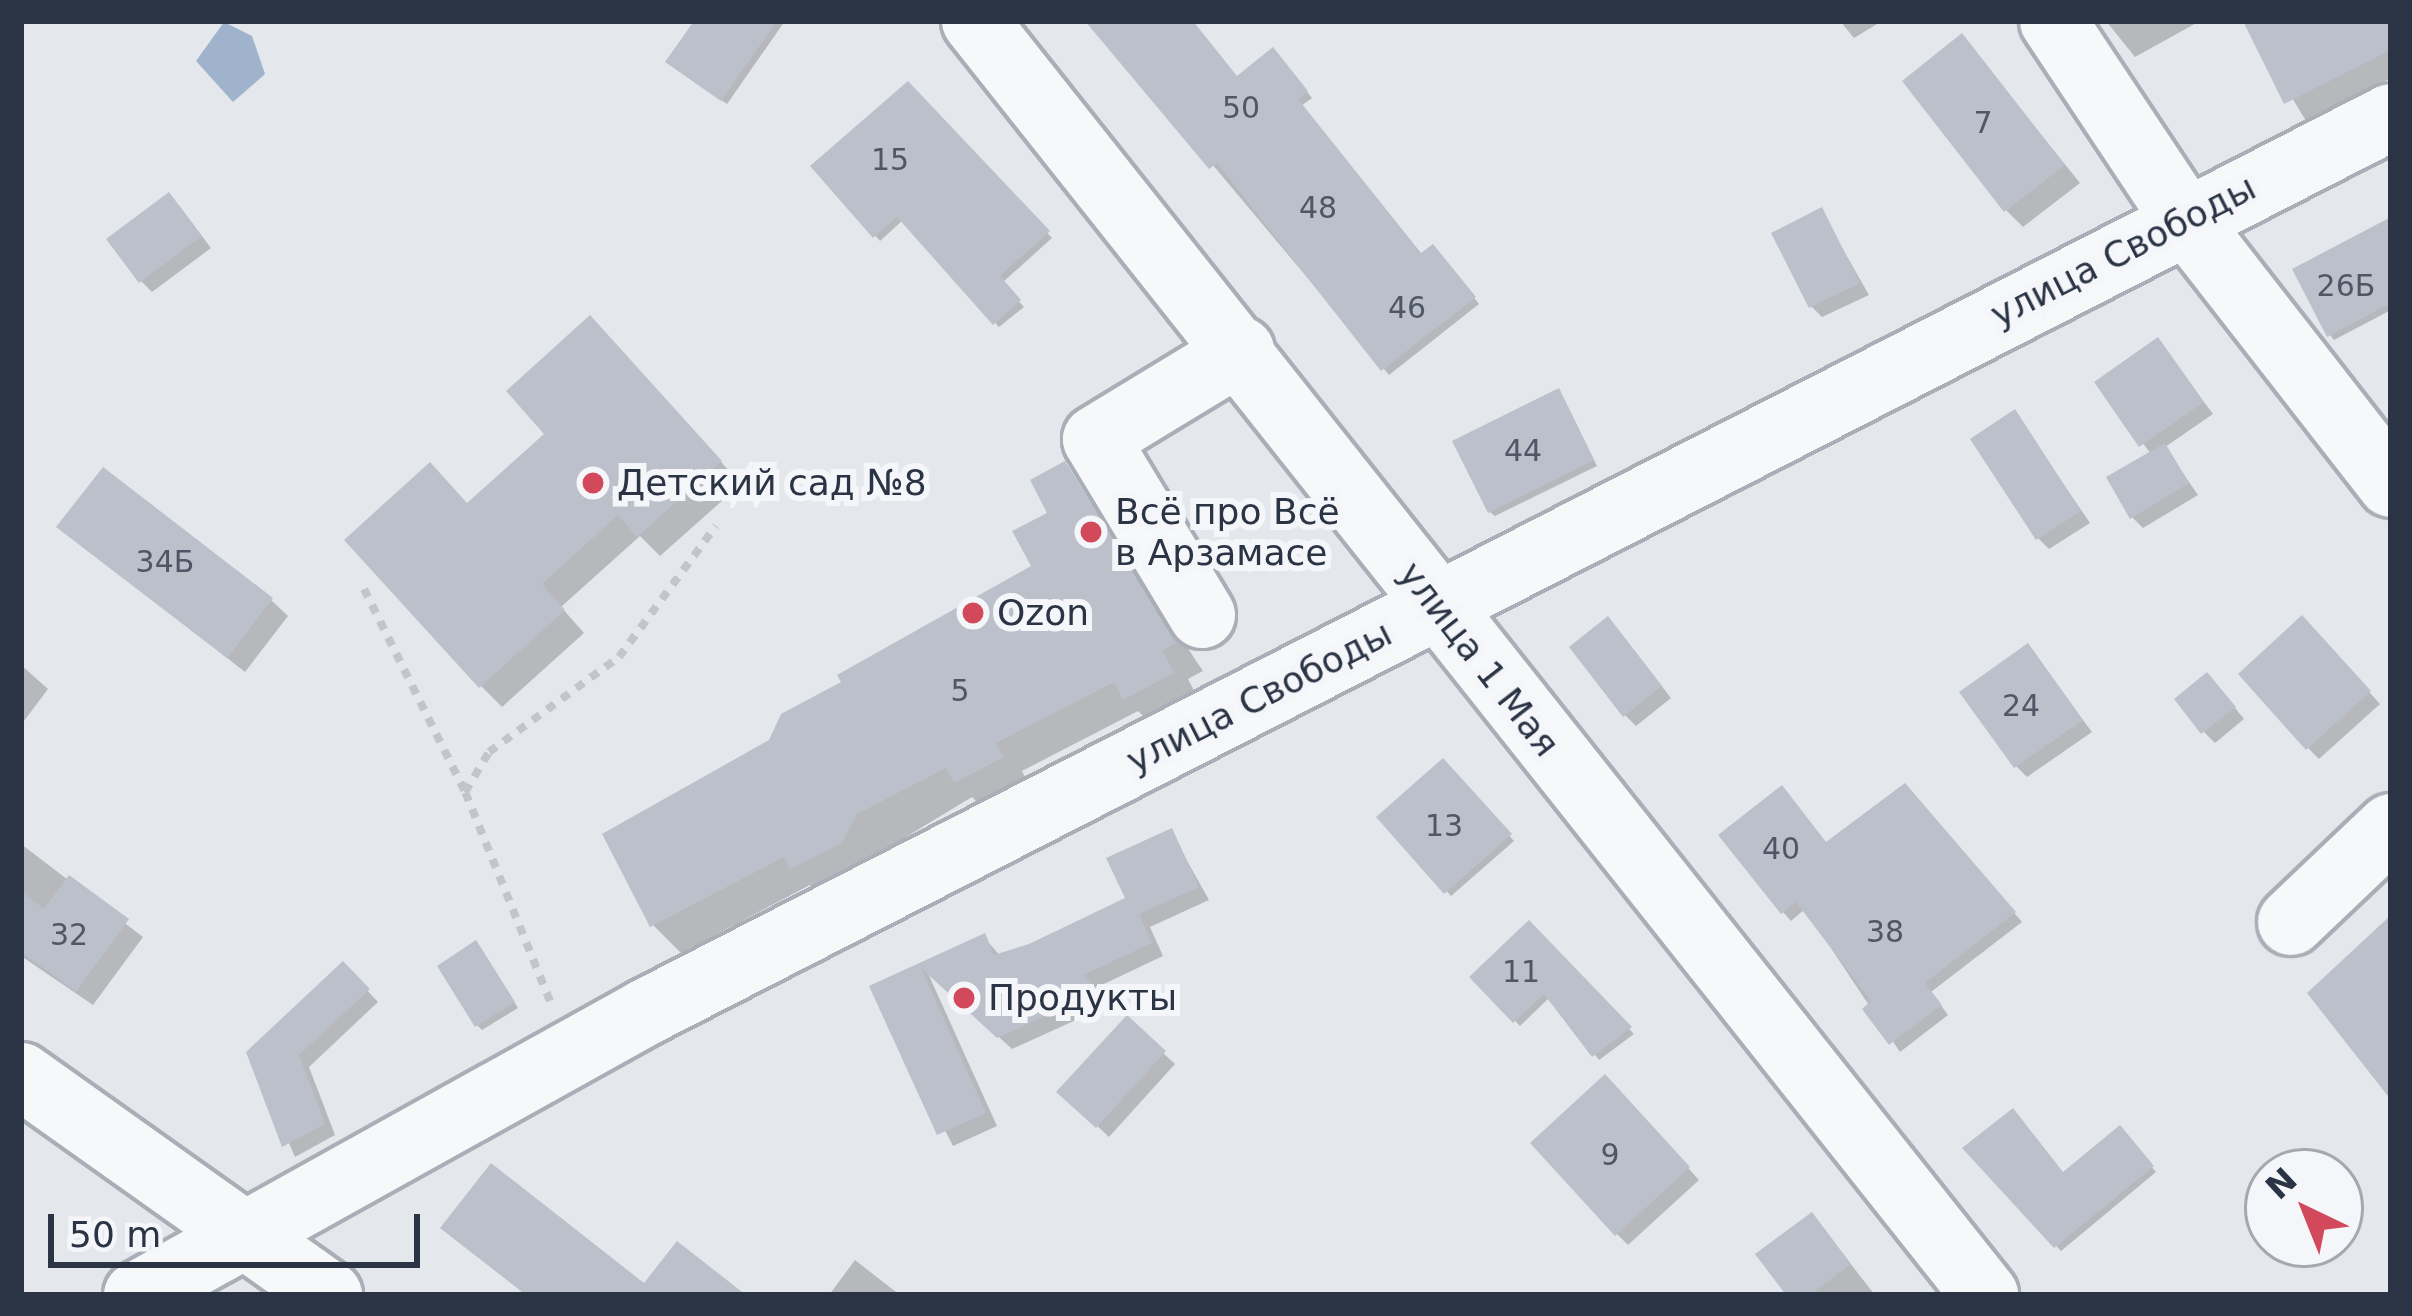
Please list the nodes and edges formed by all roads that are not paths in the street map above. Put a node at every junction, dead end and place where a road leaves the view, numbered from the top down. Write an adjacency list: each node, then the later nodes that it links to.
1 (975, 21): 5 (street, улица 1 Мая)
2 (2053, 21): 4 (street)
3 (2391, 117): 4 (street, улица Свободы)
4 (2183, 218): 6 (street); 7 (street, улица Свободы)
5 (1241, 351): 7 (street, улица 1 Мая); 8 (street)
6 (2391, 484)
7 (1440, 606): 12 (street, улица Свободы); 15 (street, улица 1 Мая)
8 (1202, 615)
9 (2391, 827): 10 (street)
10 (2291, 922)
11 (21, 1076): 12 (street)
12 (243, 1241): 13 (street, улица Свободы); 14 (street)
13 (137, 1295)
14 (329, 1295)
15 (1985, 1295)

